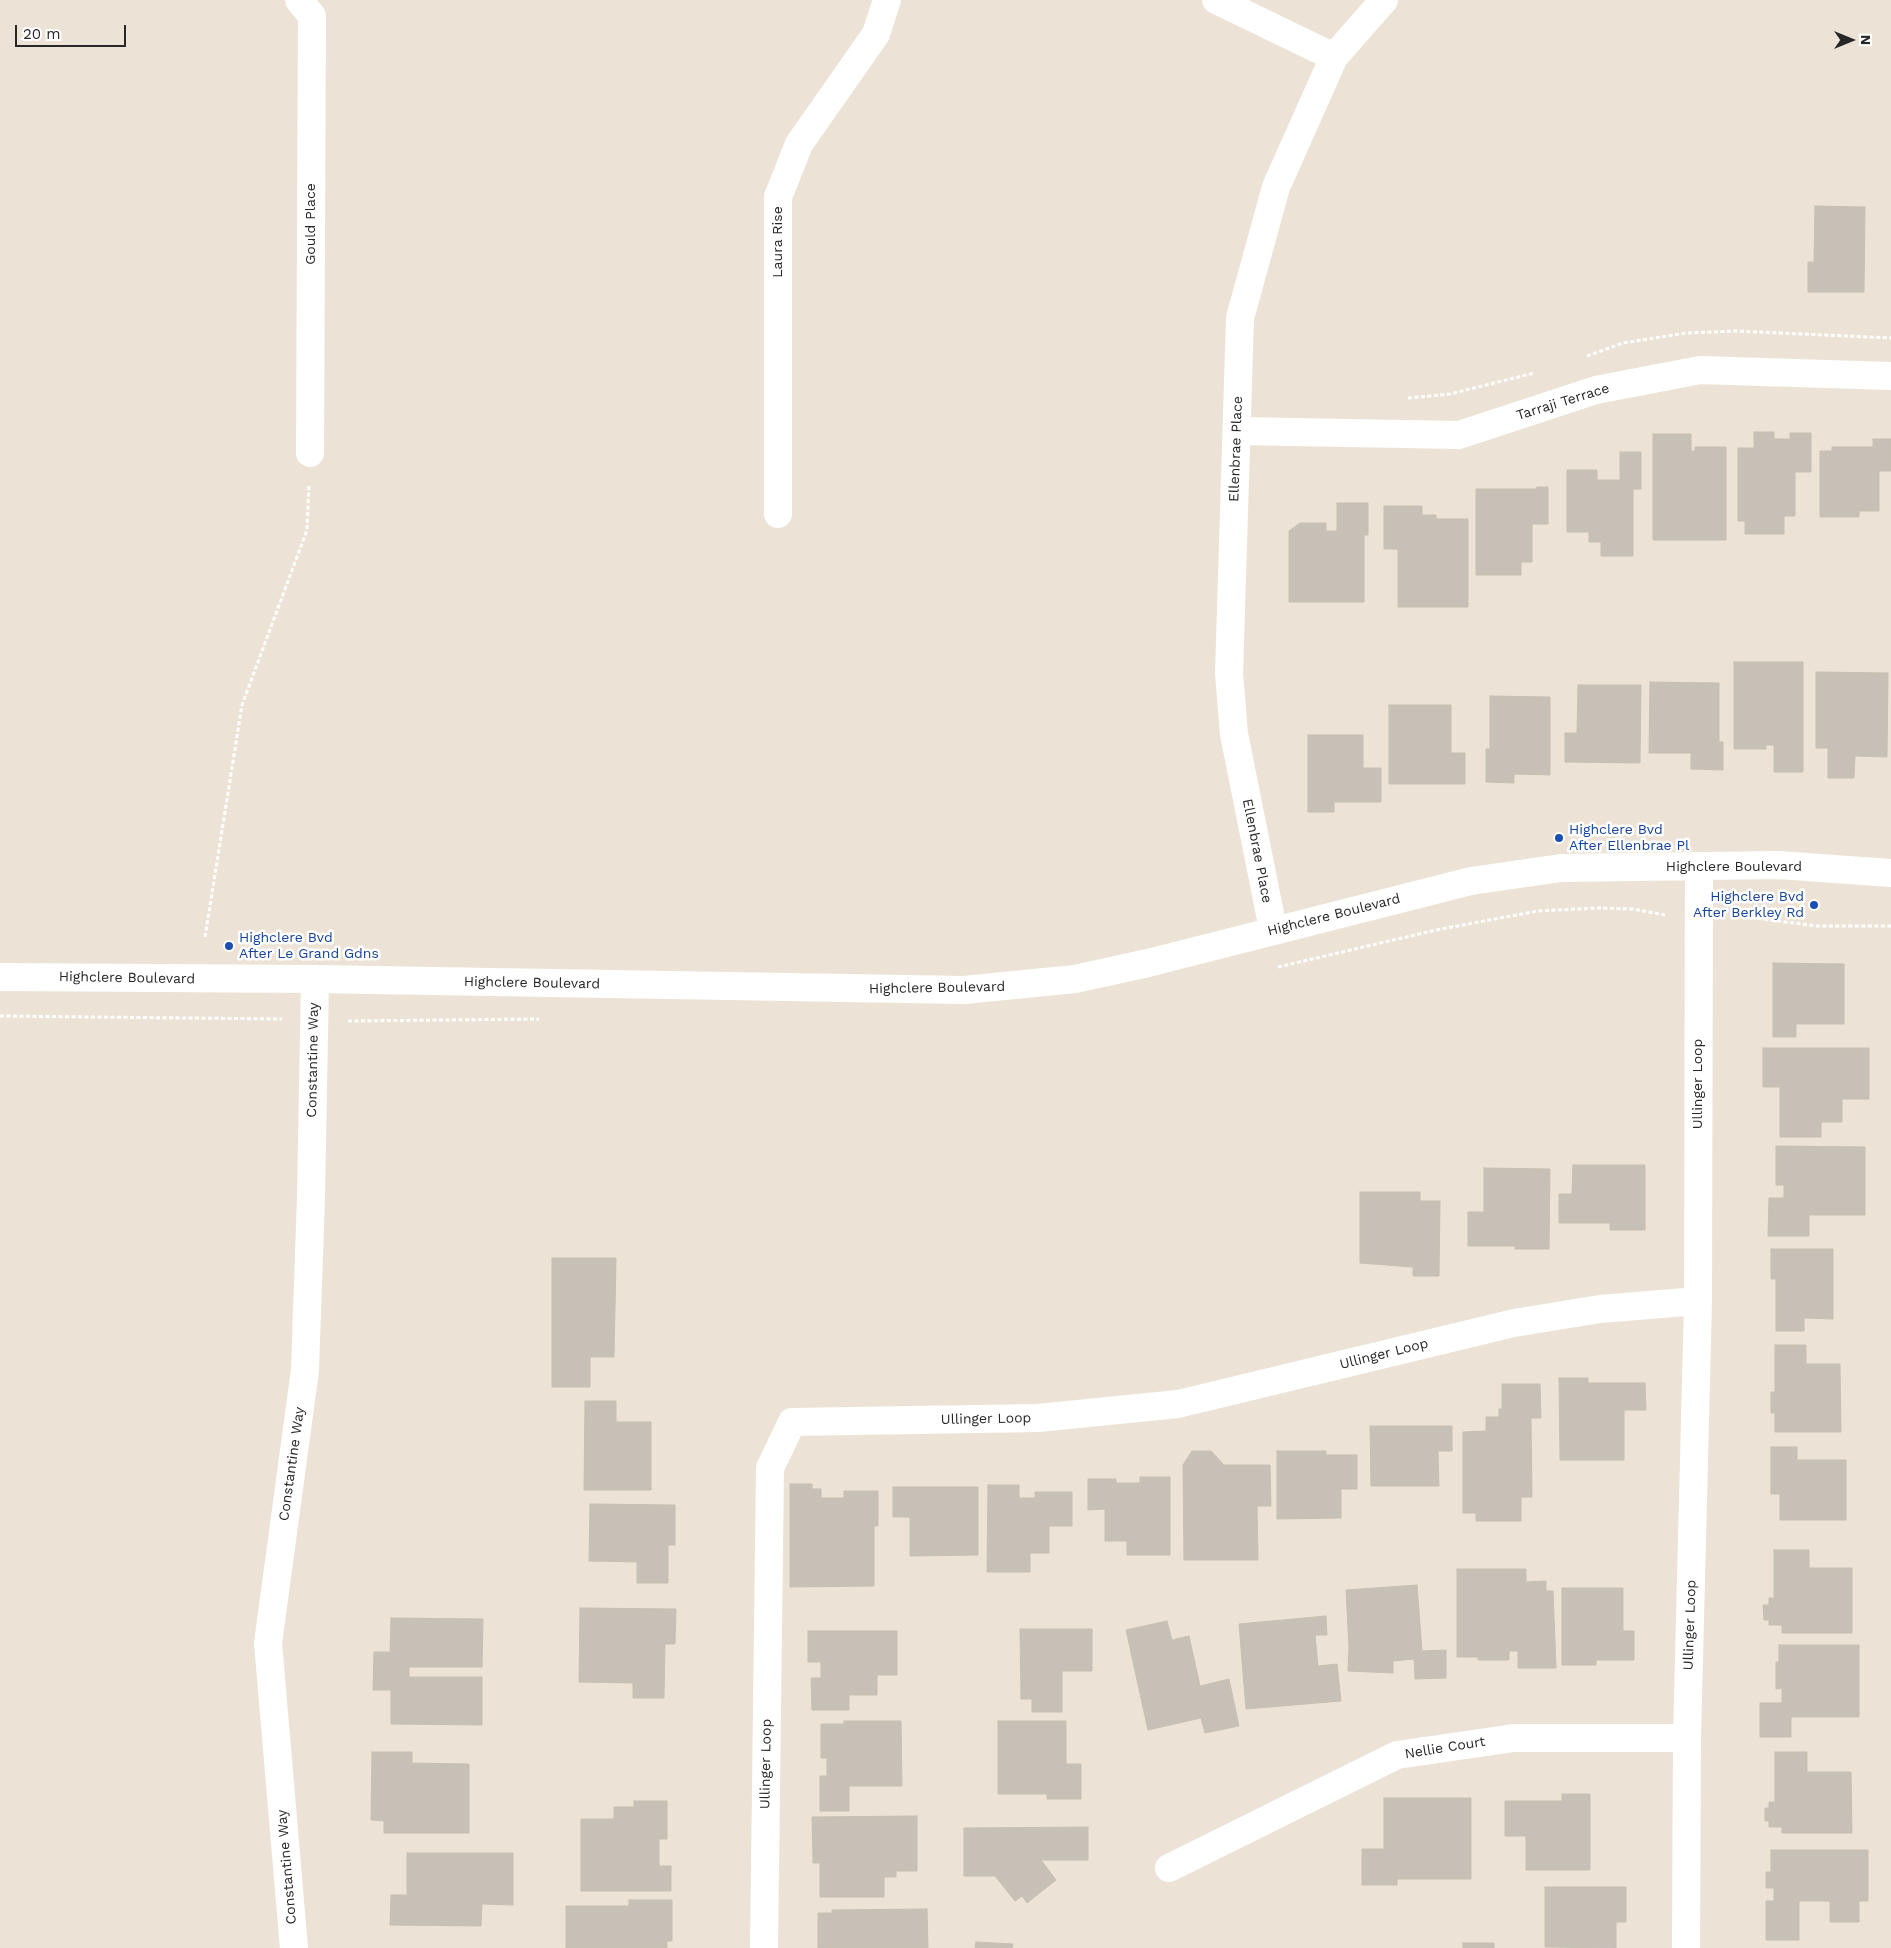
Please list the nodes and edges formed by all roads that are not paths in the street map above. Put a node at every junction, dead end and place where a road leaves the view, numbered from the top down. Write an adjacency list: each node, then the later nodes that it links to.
1 (299, 0): 8 (street, Gould Place)
2 (887, 0): 9 (street, Laura Rise)
3 (1216, 0): 5 (street)
4 (1384, 0): 5 (street, Ellenbrae Place)
5 (1334, 57): 7 (street, Ellenbrae Place)
6 (1891, 376): 7 (street, Tarraji Terrace)
7 (1237, 431): 12 (street, Ellenbrae Place)
8 (310, 452)
9 (778, 514)
10 (1699, 866): 11 (street, Highclere Boulevard); 12 (street, Highclere Boulevard); 15 (street, Ullinger Loop)
11 (1891, 873)
12 (1273, 929): 14 (street, Highclere Boulevard)
13 (0, 976): 14 (street, Highclere Boulevard)
14 (315, 979): 18 (street, Constantine Way)
15 (1698, 1301): 16 (street, Ullinger Loop); 19 (street, Ullinger Loop)
16 (1686, 1738): 17 (street, Nellie Court); 20 (street, Ullinger Loop)
17 (1169, 1868)
18 (294, 1948)
19 (764, 1948)
20 (1686, 1948)

